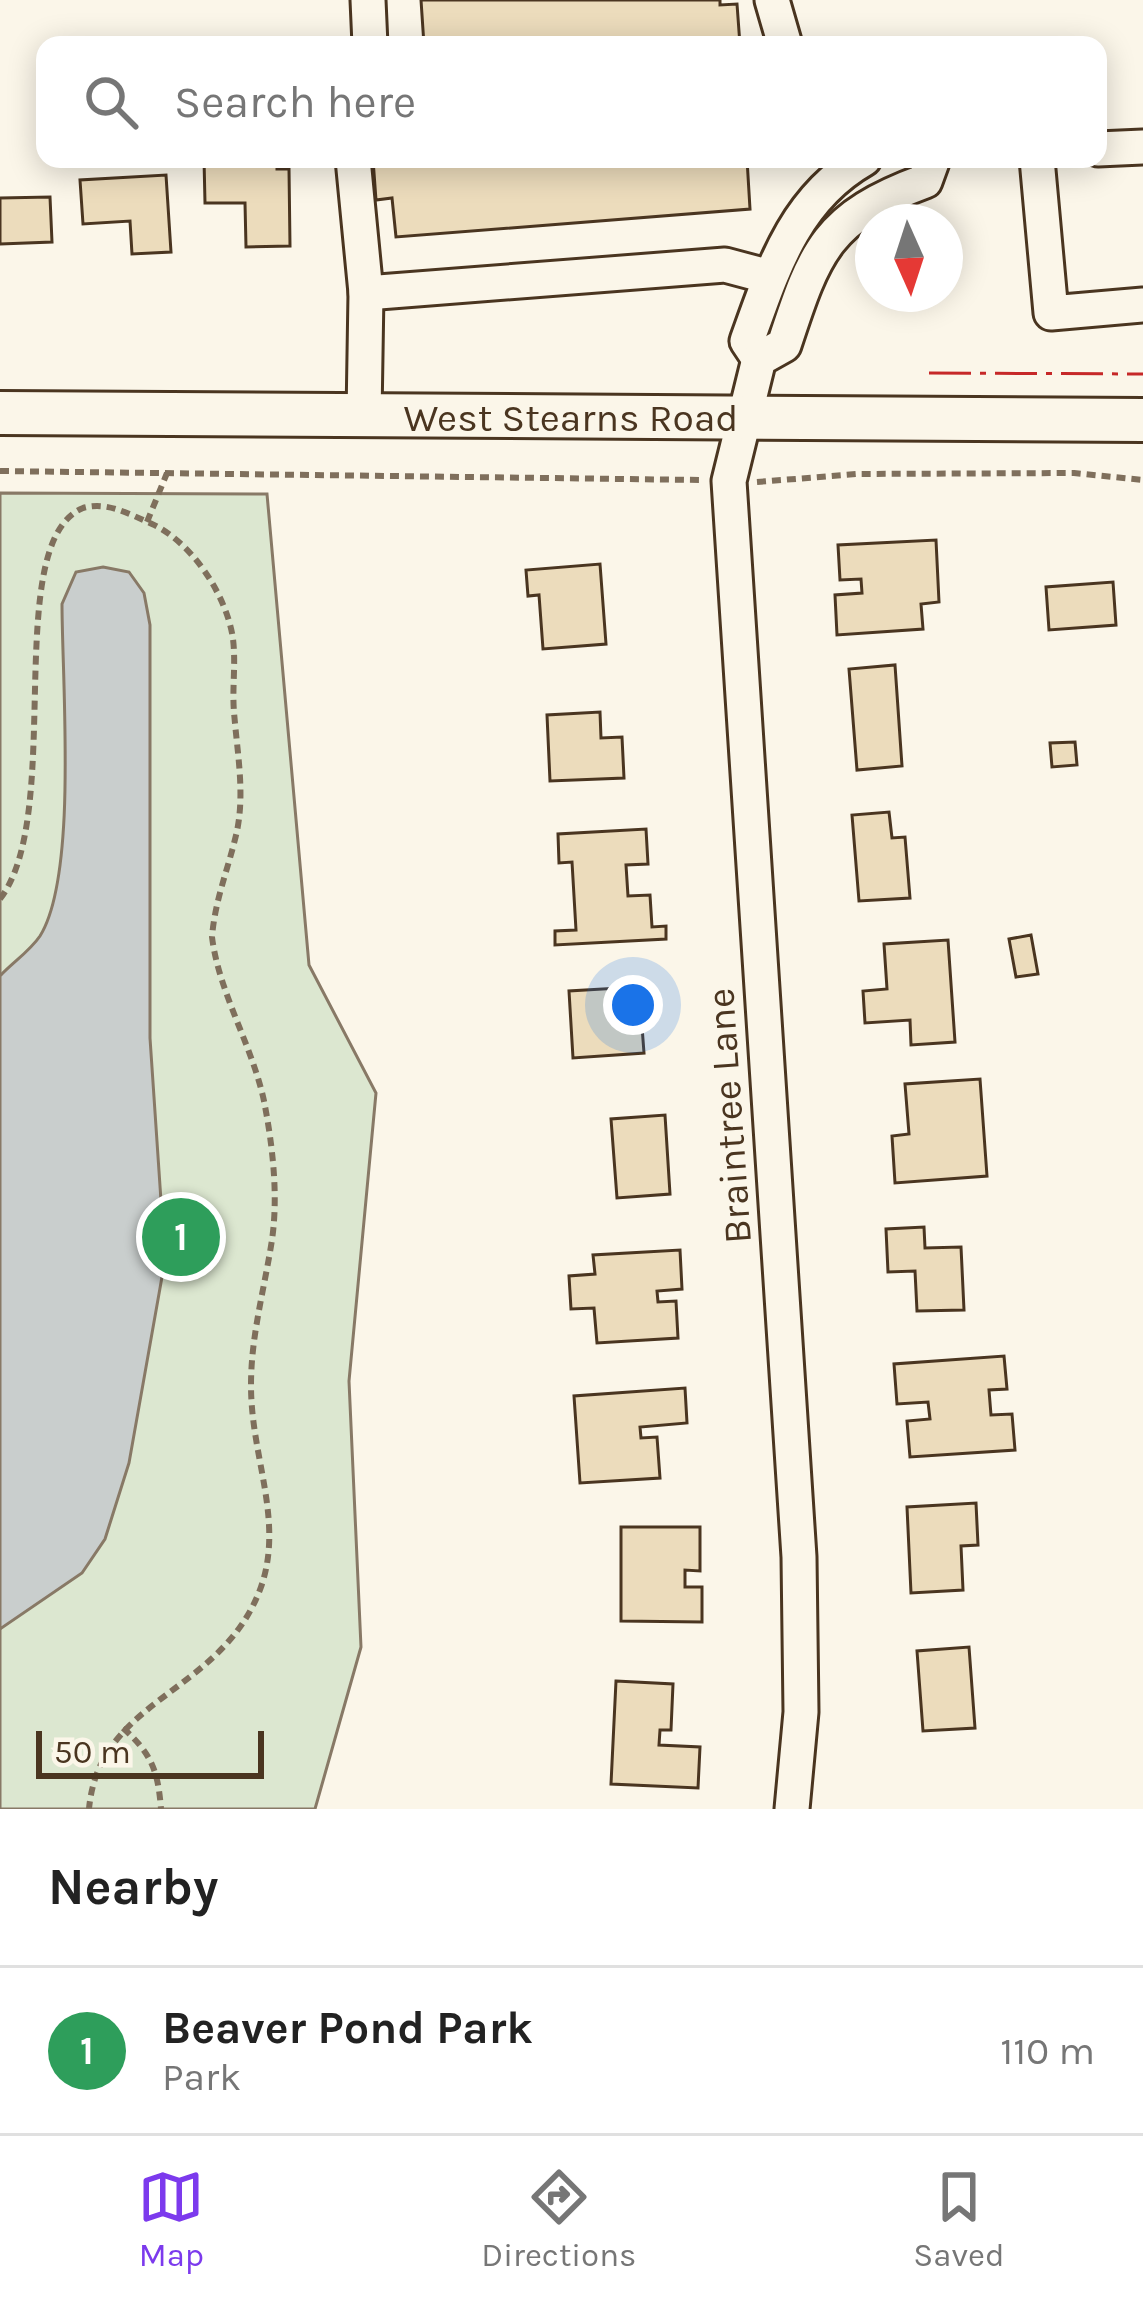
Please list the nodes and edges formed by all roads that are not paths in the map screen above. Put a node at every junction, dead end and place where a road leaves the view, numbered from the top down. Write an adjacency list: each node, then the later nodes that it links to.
1 (368, 0): 3 (street)
2 (772, 0): 4 (street)
3 (370, 36)
4 (782, 36)
5 (1143, 147): 6 (street)
6 (1107, 149)
7 (354, 168): 16 (street)
8 (841, 168): 15 (street)
9 (846, 168): 12 (street)
10 (930, 168): 13 (street)
11 (1037, 168): 17 (street)
12 (860, 204)
13 (875, 204)
14 (855, 215): 18 (street)
15 (770, 277): 16 (street); 18 (street)
16 (366, 293): 20 (street)
17 (1143, 304)
18 (759, 359): 21 (street, Braintree Lane)
19 (0, 413): 20 (main road, West Stearns Road)
20 (364, 416): 21 (main road, West Stearns Road)
21 (743, 419): 22 (main road, West Stearns Road); 23 (street, Braintree Lane)
22 (1143, 420)
23 (792, 1809)

